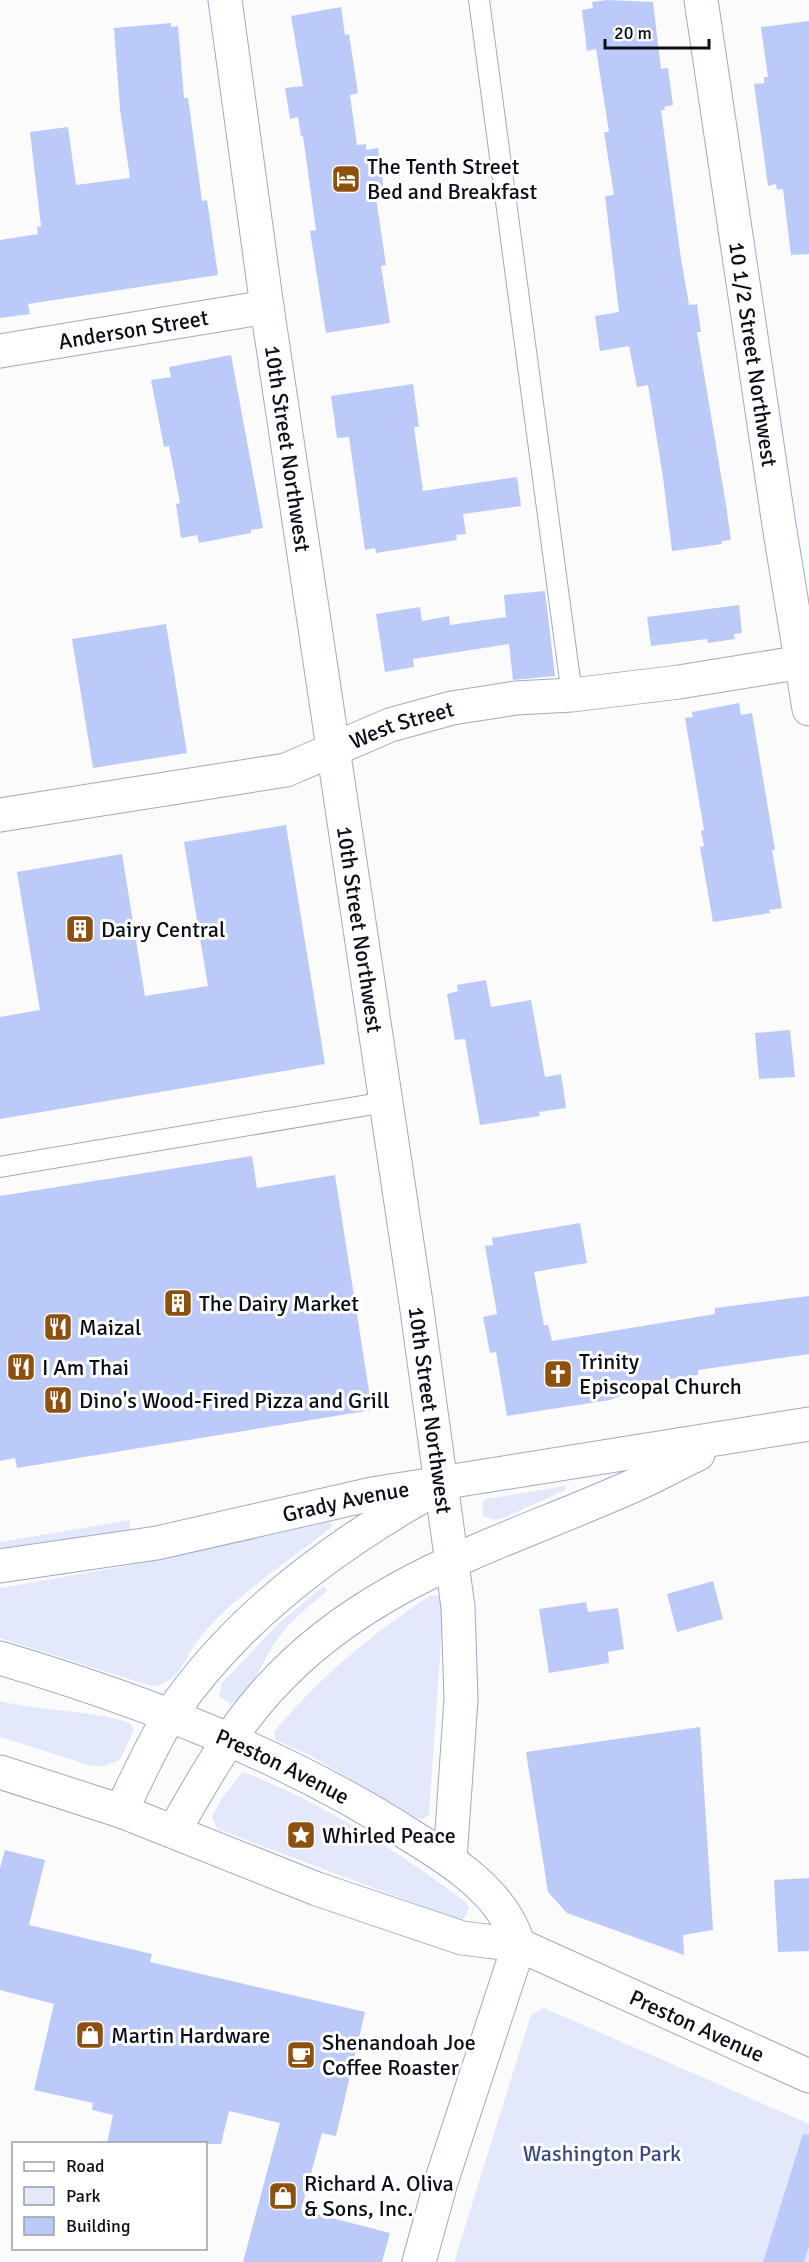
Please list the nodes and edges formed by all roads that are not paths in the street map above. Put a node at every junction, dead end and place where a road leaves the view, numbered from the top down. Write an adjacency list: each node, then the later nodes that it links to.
1 (225, 0): 4 (main road, 10th Street Northwest)
2 (479, 0): 7 (lane)
3 (701, 0): 6 (main road, 10 1/2 Street Northwest)
4 (267, 307): 5 (main road, Anderson Street); 9 (main road, 10th Street Northwest)
5 (0, 351)
6 (805, 662): 7 (main road, West Street); 8 (main road, 10 1/2 Street Northwest)
7 (572, 695): 9 (main road, West Street)
8 (809, 709)
9 (333, 752): 10 (main road, West Street); 11 (main road, 10th Street Northwest)
10 (0, 815)
11 (386, 1102): 12 (lane); 15 (main road, 10th Street Northwest)
12 (0, 1167)
13 (809, 1424): 14 (main road, Grady Avenue)
14 (729, 1439): 15 (main road, Grady Avenue); 16 (main road, Grady Avenue)
15 (443, 1485): 16 (main road, 10th Street Northwest); 17 (main road, Grady Avenue); 19 (main road)
16 (453, 1559): 20 (main road, Grady Avenue); 24 (main road, 10th Street Northwest)
17 (0, 1566)
18 (0, 1658): 19 (main road, Preston Avenue)
19 (171, 1715): 20 (main road, Preston Avenue); 22 (main road)
20 (227, 1739): 23 (main road, Grady Avenue); 24 (main road, Preston Avenue)
21 (0, 1772): 22 (main road, Preston Avenue)
22 (120, 1811): 23 (main road, Preston Avenue)
23 (174, 1831): 25 (main road, Preston Avenue)
24 (450, 1860): 25 (main road, Preston Avenue)
25 (519, 1945): 26 (main road, Preston Avenue); 27 (main road)
26 (809, 2076)
27 (419, 2262)

